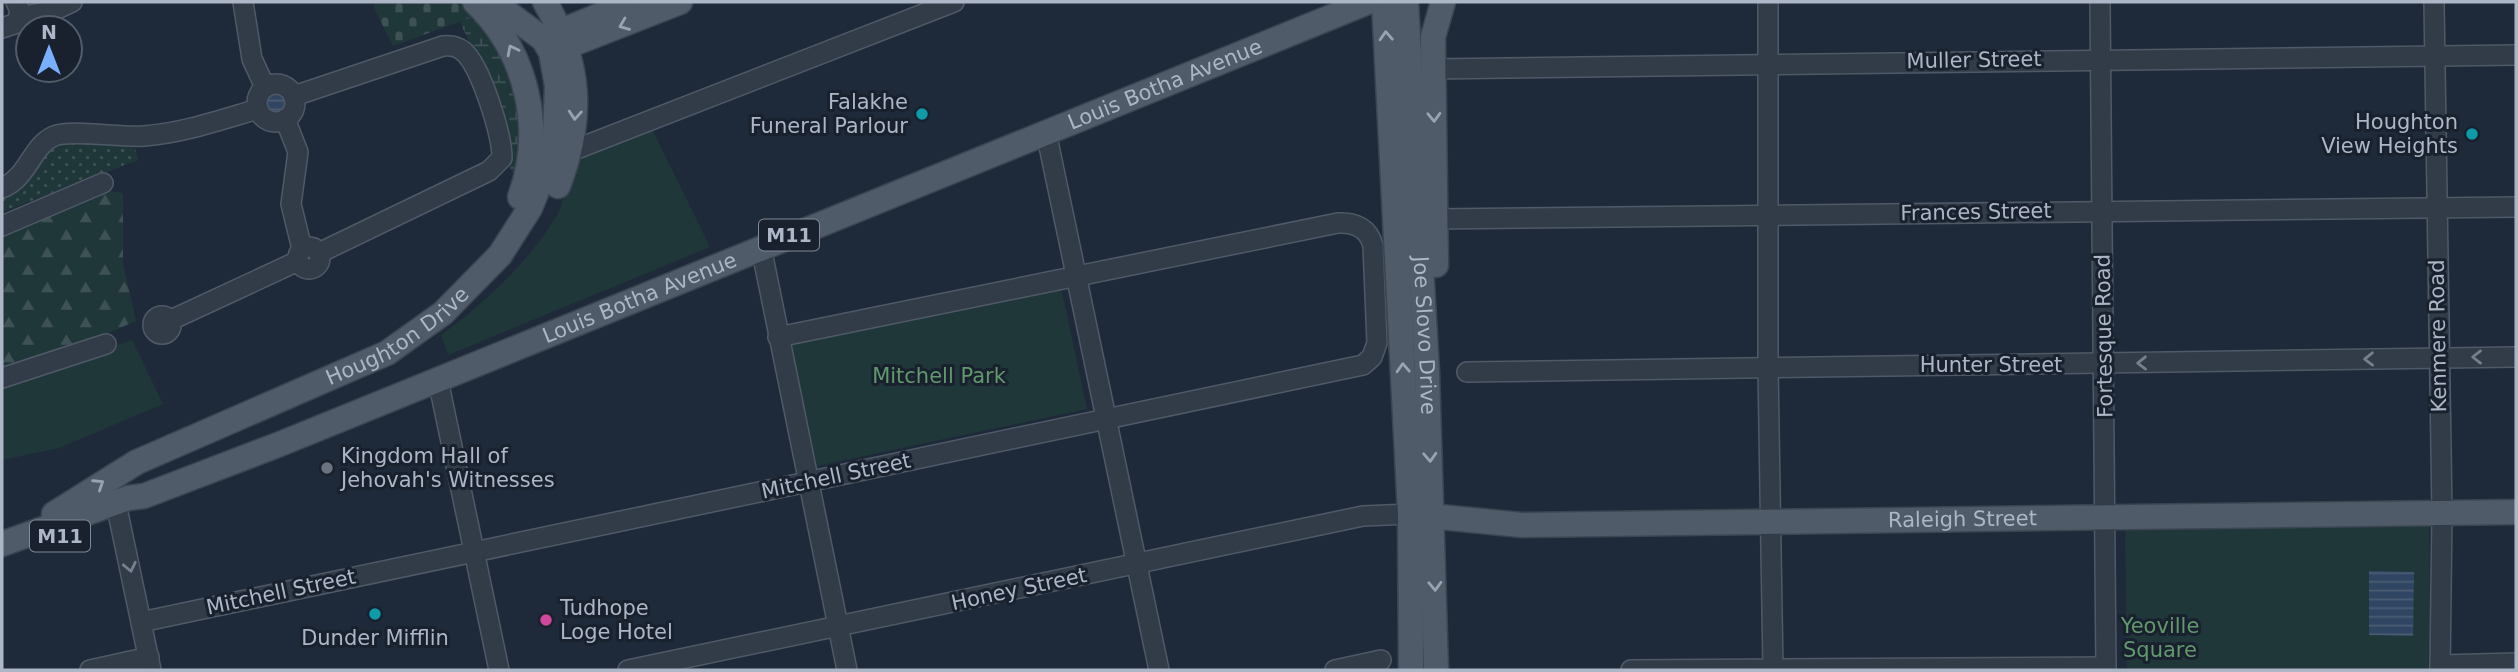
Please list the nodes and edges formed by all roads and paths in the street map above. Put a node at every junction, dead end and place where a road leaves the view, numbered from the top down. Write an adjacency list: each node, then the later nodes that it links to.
1 (72, 2): 16 (street)
2 (243, 2): 24 (street)
3 (475, 2): 42 (main road, one-way to 3)
4 (493, 2): 18 (main road)
5 (545, 2): 18 (main road, Houghton Drive)
6 (632, 2): 18 (main road)
7 (680, 2): 18 (main road, one-way to 18)
8 (954, 2): 30 (street)
9 (1368, 2): 28 (main road, Louis Botha Avenue / M11)
10 (1384, 2): 60 (main road, Joe Slovo Drive, one-way to 10)
11 (1406, 2): 51 (main road, Joe Slovo Drive)
12 (1443, 2): 23 (main road)
13 (1768, 2): 22 (street)
14 (2100, 2): 21 (street, Fortesque Road)
15 (2434, 2): 20 (street, Kenmere Road)
16 (18, 9): 17 (street)
17 (2, 28)
18 (556, 42): 30 (main road, Houghton Drive)
19 (2516, 55): 20 (street, Muller Street)
20 (2435, 56): 21 (street, Muller Street); 35 (street, Kenmere Road)
21 (2100, 59): 22 (street, Muller Street); 36 (street, Fortesque Road)
22 (1769, 62): 23 (street, Muller Street); 37 (street)
23 (1433, 69): 38 (main road, one-way to 38)
24 (265, 87): 25 (street); 26 (street)
25 (294, 96): 27 (street); 41 (street)
26 (258, 109): 27 (street); 29 (street)
27 (285, 120): 41 (street)
28 (1046, 132): 40 (main road, Louis Botha Avenue / M11); 43 (street)
29 (101, 134): 31 (street); 33 (street)
30 (560, 153): 42 (main road, Houghton Drive); 57 (main road, Houghton Drive)
31 (2, 178)
32 (103, 183): 39 (street)
33 (2, 188)
34 (2516, 207): 35 (street, Frances Street)
35 (2437, 208): 36 (street, Frances Street); 48 (street, Kenmere Road)
36 (2102, 211): 37 (street, Frances Street); 49 (street, Fortesque Road)
37 (1768, 215): 38 (street, Frances Street); 50 (street)
38 (1436, 219): 51 (main road)
39 (2, 226)
40 (761, 247): 45 (street); 54 (main road, Louis Botha Avenue / M11)
41 (306, 254): 44 (street)
42 (481, 275): 63 (main road, Houghton Drive, one-way to 42)
43 (1076, 278): 45 (street); 55 (street); 55 (street, Mitchell Street)
44 (171, 320)
45 (778, 337): 56 (street)
46 (106, 344): 53 (street)
47 (2516, 357): 48 (street, Hunter Street, one-way to 48)
48 (2438, 358): 49 (street, Hunter Street, one-way to 49); 59 (street, Kenmere Road)
49 (2105, 364): 50 (street, Hunter Street); 61 (street, Fortesque Road)
50 (1768, 367): 52 (street, Hunter Street); 62 (street)
51 (1427, 371): 60 (main road, Joe Slovo Drive, one-way to 60)
52 (1467, 372)
53 (2, 378)
54 (438, 380): 57 (main road, Louis Botha Avenue / M11); 64 (street)
55 (1106, 420): 56 (street, Mitchell Street); 65 (street)
56 (808, 482): 64 (street, Mitchell Street); 67 (street)
57 (128, 503): 63 (main road, Louis Botha Avenue / M11); 66 (street, one-way to 66)
58 (2516, 512): 59 (main road, Raleigh Street)
59 (2442, 513): 61 (main road, Raleigh Street); 72 (street, Kenmere Road)
60 (1421, 516): 62 (main road, Raleigh Street); 65 (street, Honey Street); 80 (main road, Joe Slovo Drive); 81 (main road, Joe Slovo Drive, one-way to 81)
61 (2107, 517): 62 (main road, Raleigh Street); 71 (street, Fortesque Road)
62 (1770, 524): 73 (street)
63 (7, 543)
64 (475, 553): 66 (street, Mitchell Street); 75 (street)
65 (1137, 564): 67 (street, Honey Street); 78 (street)
66 (141, 622): 70 (street)
67 (838, 628): 76 (street, Honey Street); 77 (street)
68 (1381, 660): 79 (street)
69 (2516, 663): 72 (street)
70 (150, 664): 74 (street)
71 (2106, 668): 73 (street)
72 (2440, 668)
73 (1773, 669): 82 (street)
74 (90, 670)
75 (499, 670)
76 (628, 670)
77 (847, 670)
78 (1159, 670)
79 (1335, 670)
80 (1411, 670)
81 (1436, 670)
82 (1631, 670)

